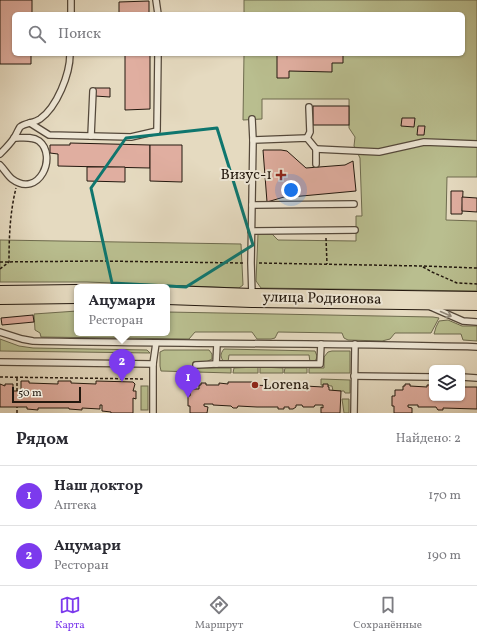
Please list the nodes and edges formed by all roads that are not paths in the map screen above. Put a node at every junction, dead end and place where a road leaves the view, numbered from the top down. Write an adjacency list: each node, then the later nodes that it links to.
1 (71, 0): 3 (lane)
2 (156, 0): 4 (lane)
3 (71, 12)
4 (158, 12)
5 (70, 56): 10 (lane)
6 (158, 56): 11 (lane)
7 (93, 91): 11 (lane)
8 (309, 107): 13 (lane)
9 (252, 120): 14 (lane)
10 (30, 123): 11 (lane); 12 (lane)
11 (91, 136)
12 (14, 138): 17 (lane); 19 (lane)
13 (307, 138): 14 (lane); 16 (lane)
14 (253, 140): 21 (lane)
15 (477, 144): 16 (lane)
16 (316, 149): 18 (lane)
17 (0, 154)
18 (316, 164)
19 (0, 165)
20 (354, 204): 21 (lane)
21 (252, 205): 23 (lane)
22 (355, 230): 23 (lane)
23 (251, 231): 27 (lane)
24 (74, 294): 25 (main road)
25 (0, 295)
26 (170, 296): 27 (main road, улица Родионова)
27 (252, 298): 28 (main road, улица Родионова)
28 (416, 300): 29 (main road, улица Родионова); 30 (lane, one-way to 30)
29 (477, 301)
30 (477, 322)
31 (0, 332): 32 (lane)
32 (156, 343): 33 (lane); 38 (lane)
33 (217, 344): 34 (lane); 39 (lane)
34 (321, 344): 35 (lane); 39 (lane)
35 (355, 344): 36 (lane); 41 (lane)
36 (477, 347)
37 (0, 362): 38 (lane)
38 (153, 364): 45 (lane)
39 (216, 364): 40 (lane)
40 (196, 365)
41 (354, 376): 42 (lane); 46 (lane)
42 (429, 377)
43 (465, 377): 44 (lane)
44 (477, 378)
45 (153, 413)
46 (354, 413)

